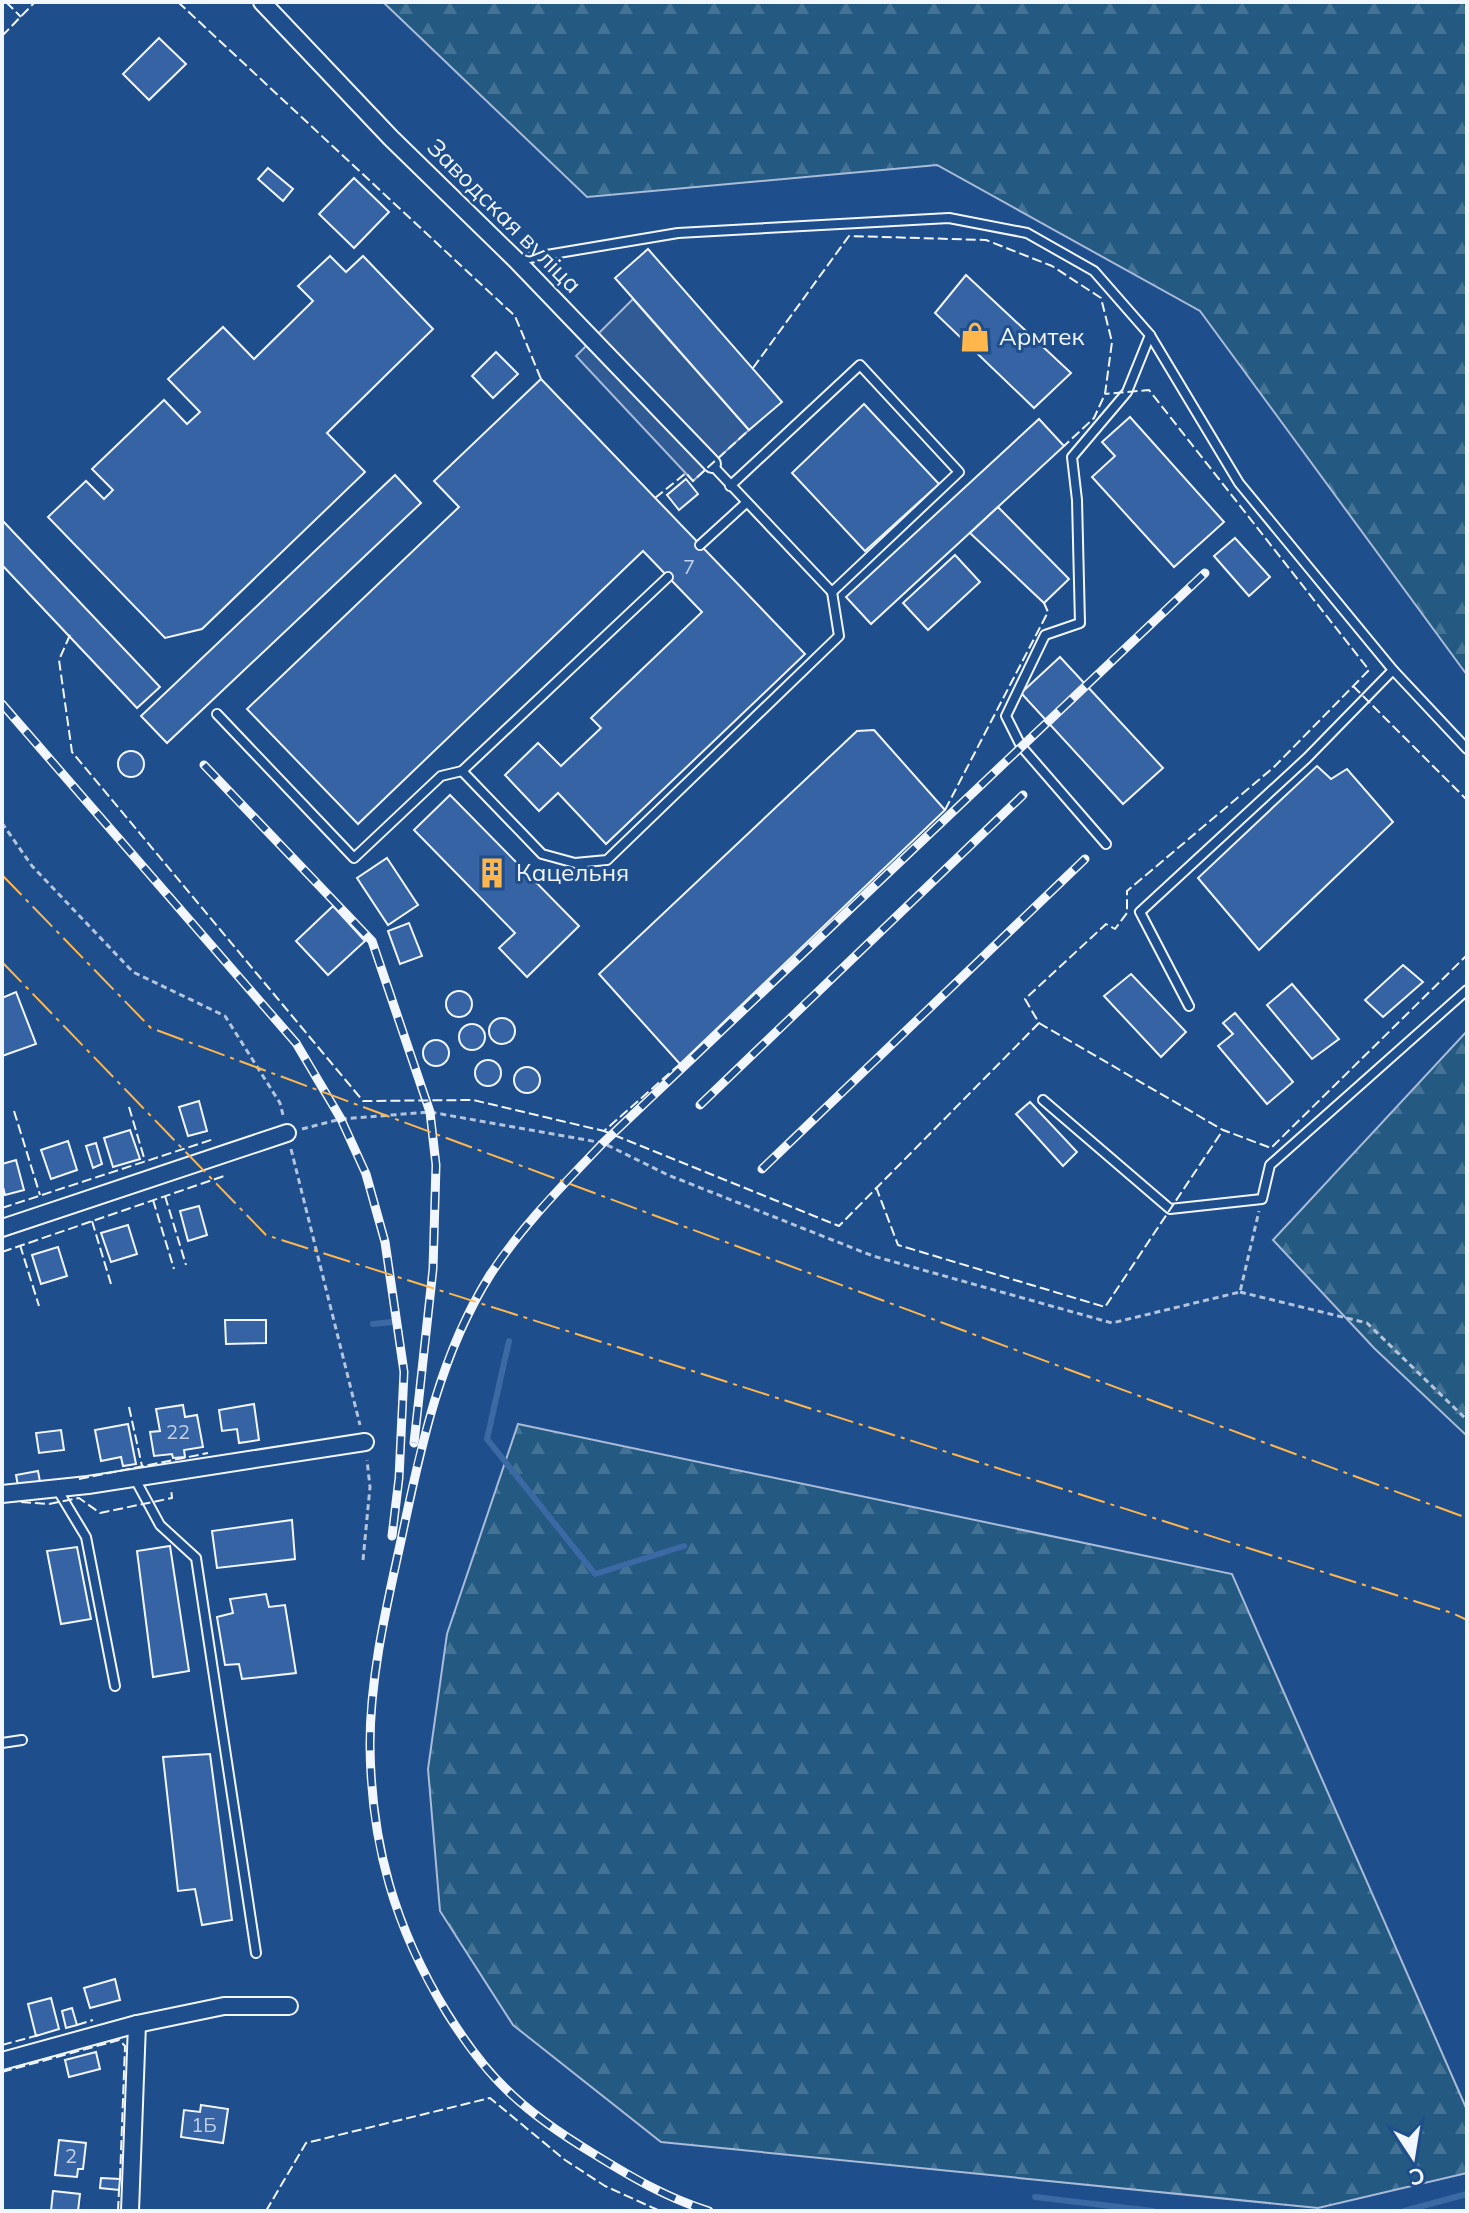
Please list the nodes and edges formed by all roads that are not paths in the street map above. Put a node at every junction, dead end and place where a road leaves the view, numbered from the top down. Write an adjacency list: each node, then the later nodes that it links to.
1 (262, 2): 2 (street, Заводская вуліца)
2 (516, 260): 3 (lane); 4 (street, Заводская вуліца)
3 (1150, 335): 10 (lane); 14 (lane)
4 (712, 464): 5 (lane)
5 (730, 486): 6 (lane); 9 (lane)
6 (746, 503): 7 (lane); 9 (lane)
7 (700, 545)
8 (668, 577): 13 (lane)
9 (832, 592): 13 (lane)
10 (1393, 670): 12 (lane); 16 (lane)
11 (217, 714): 13 (lane)
12 (1467, 749)
13 (462, 771)
14 (1106, 844)
15 (1467, 990): 17 (lane)
16 (1189, 1006)
17 (1043, 1100)
18 (287, 1133): 19 (street)
19 (2, 1228)
20 (365, 1442): 21 (street)
21 (135, 1479): 22 (street); 27 (lane)
22 (56, 1488): 23 (street); 24 (lane)
23 (2, 1494)
24 (115, 1686)
25 (22, 1740): 26 (lane)
26 (2, 1743)
27 (256, 1953)
28 (289, 2006): 29 (street)
29 (137, 2024): 30 (street); 31 (street)
30 (2, 2061)
31 (130, 2211)

